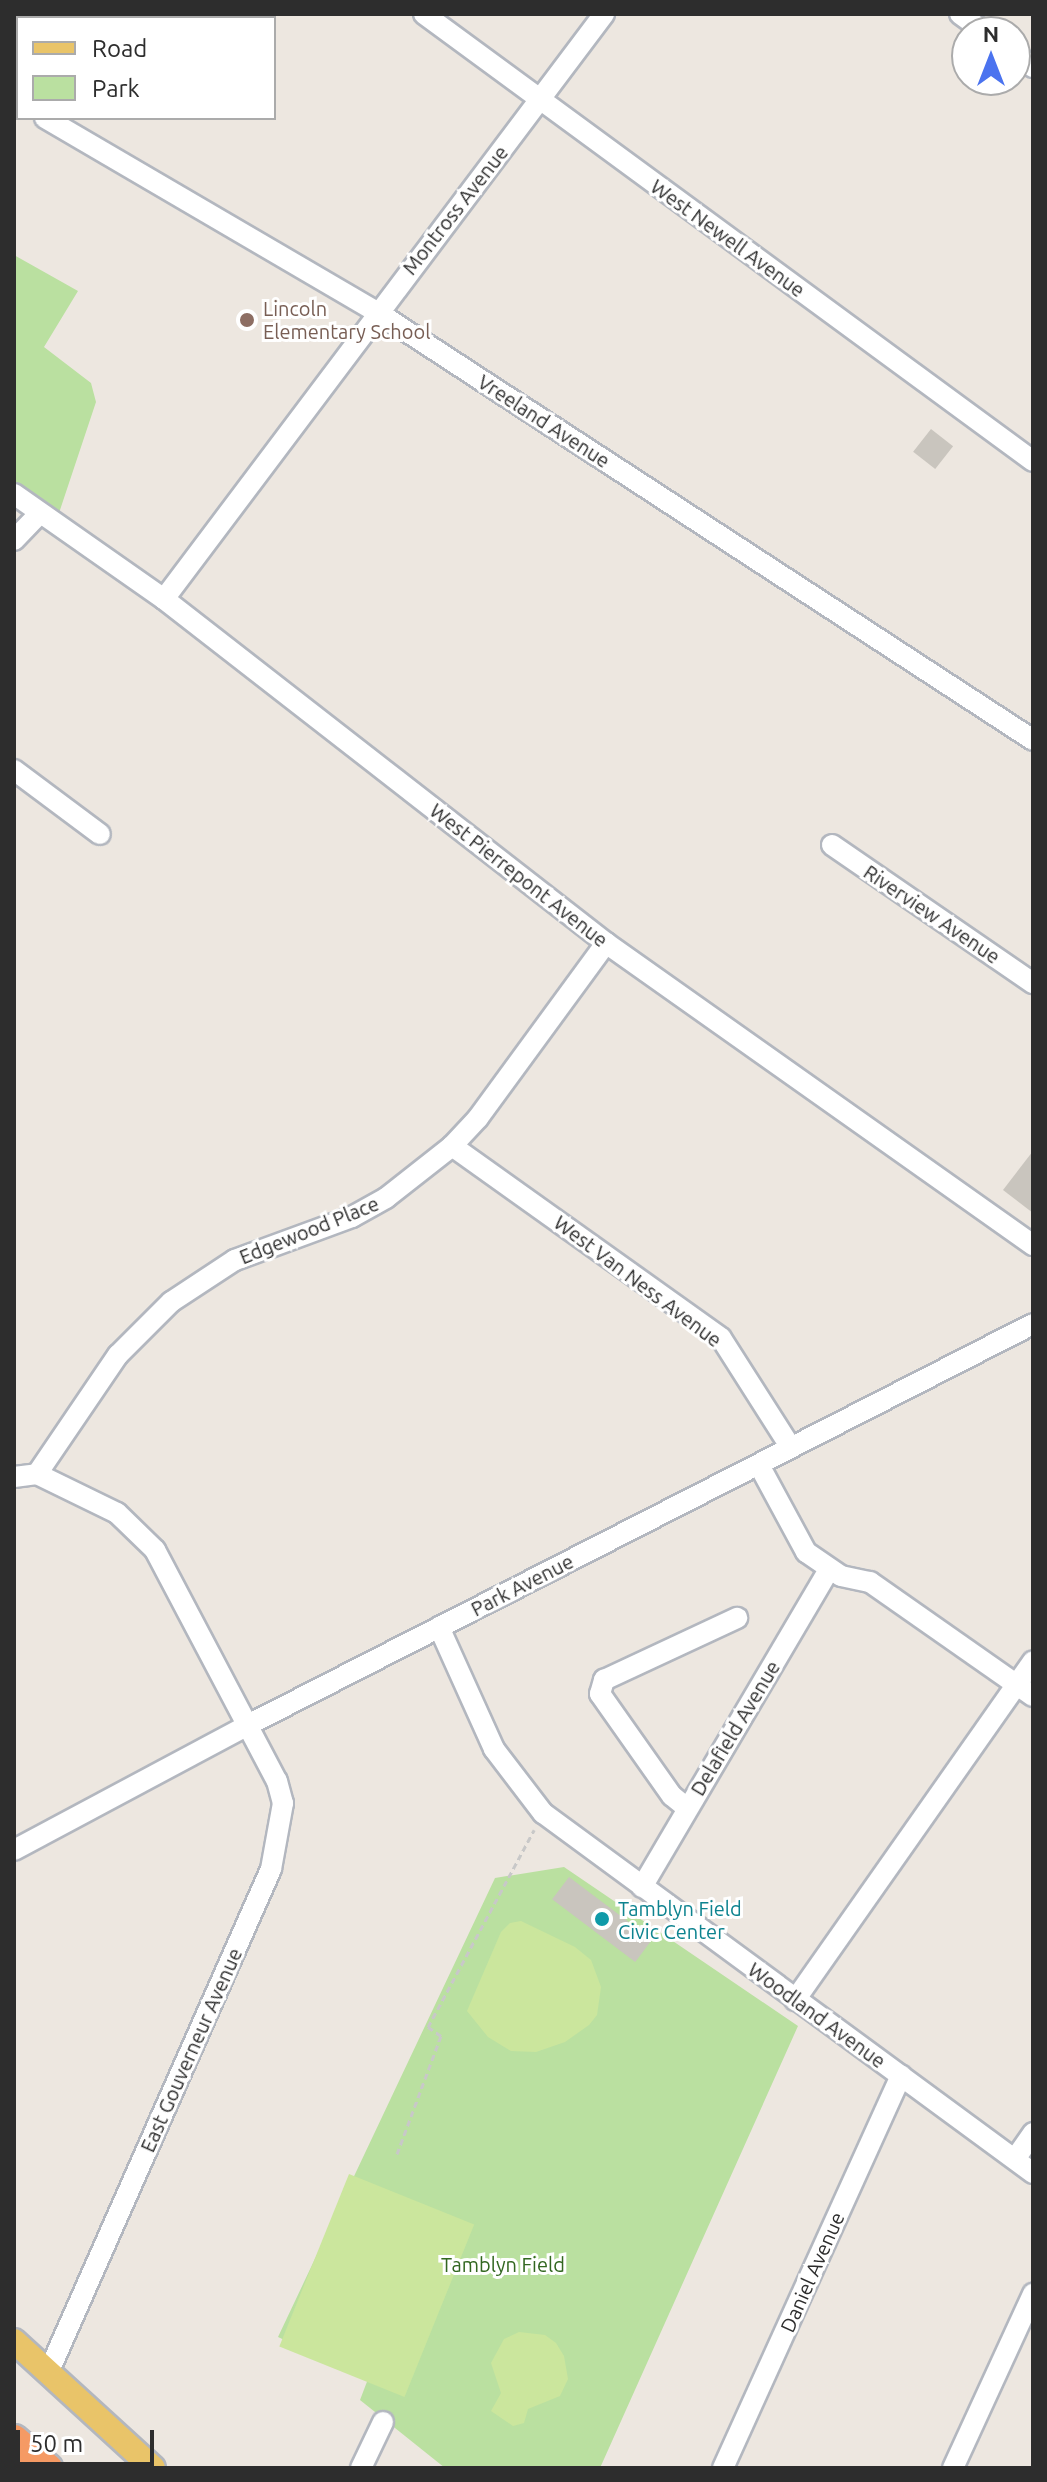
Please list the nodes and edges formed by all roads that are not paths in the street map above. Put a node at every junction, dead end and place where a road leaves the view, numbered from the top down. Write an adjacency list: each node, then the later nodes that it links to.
1 (424, 14): 3 (street, West Newell Avenue)
2 (604, 14): 3 (street, Montross Avenue)
3 (540, 100): 5 (street, Montross Avenue); 6 (street, West Newell Avenue)
4 (48, 120): 5 (street, Vreeland Avenue)
5 (377, 312): 10 (street, Montross Avenue); 11 (street, Vreeland Avenue)
6 (1033, 461)
7 (14, 494): 8 (street, West Pierrepont Avenue)
8 (40, 513): 9 (street); 10 (street, West Pierrepont Avenue)
9 (14, 540)
10 (164, 599): 15 (street, West Pierrepont Avenue)
11 (1033, 740)
12 (14, 770): 13 (street)
13 (100, 834)
14 (832, 845): 16 (street, Riverview Avenue)
15 (606, 943): 17 (street, Edgewood Place); 18 (street, West Pierrepont Avenue)
16 (1033, 983)
17 (452, 1146): 20 (street, West Van Ness Avenue); 22 (street, Edgewood Place)
18 (1033, 1245)
19 (1033, 1324): 20 (street, Park Avenue)
20 (791, 1448): 21 (street, Park Avenue)
21 (759, 1465): 24 (street); 26 (street, Park Avenue)
22 (37, 1474): 23 (street); 30 (street, East Gouverneur Avenue)
23 (14, 1477)
24 (829, 1570): 28 (street); 31 (street, Delafield Avenue)
25 (737, 1618): 31 (street)
26 (439, 1627): 30 (street, Park Avenue); 33 (street, Woodland Avenue)
27 (1033, 1661): 28 (street)
28 (1016, 1683): 29 (street); 34 (street)
29 (1033, 1696)
30 (248, 1725): 32 (street, Park Avenue); 41 (street, East Gouverneur Avenue)
31 (687, 1808): 33 (street, Delafield Avenue)
32 (14, 1850)
33 (642, 1887): 34 (street, Woodland Avenue)
34 (795, 2000): 35 (street, Woodland Avenue)
35 (901, 2076): 37 (street, Woodland Avenue); 47 (street, Daniel Avenue)
36 (1033, 2133): 37 (street)
37 (1015, 2159): 38 (street, Woodland Avenue)
38 (1033, 2173)
39 (1033, 2294): 48 (street)
40 (14, 2341): 41 (main road)
41 (49, 2371): 45 (main road)
42 (383, 2422): 46 (street)
43 (14, 2439): 44 (highway)
44 (48, 2468)
45 (153, 2468)
46 (361, 2468)
47 (723, 2468)
48 (953, 2468)

